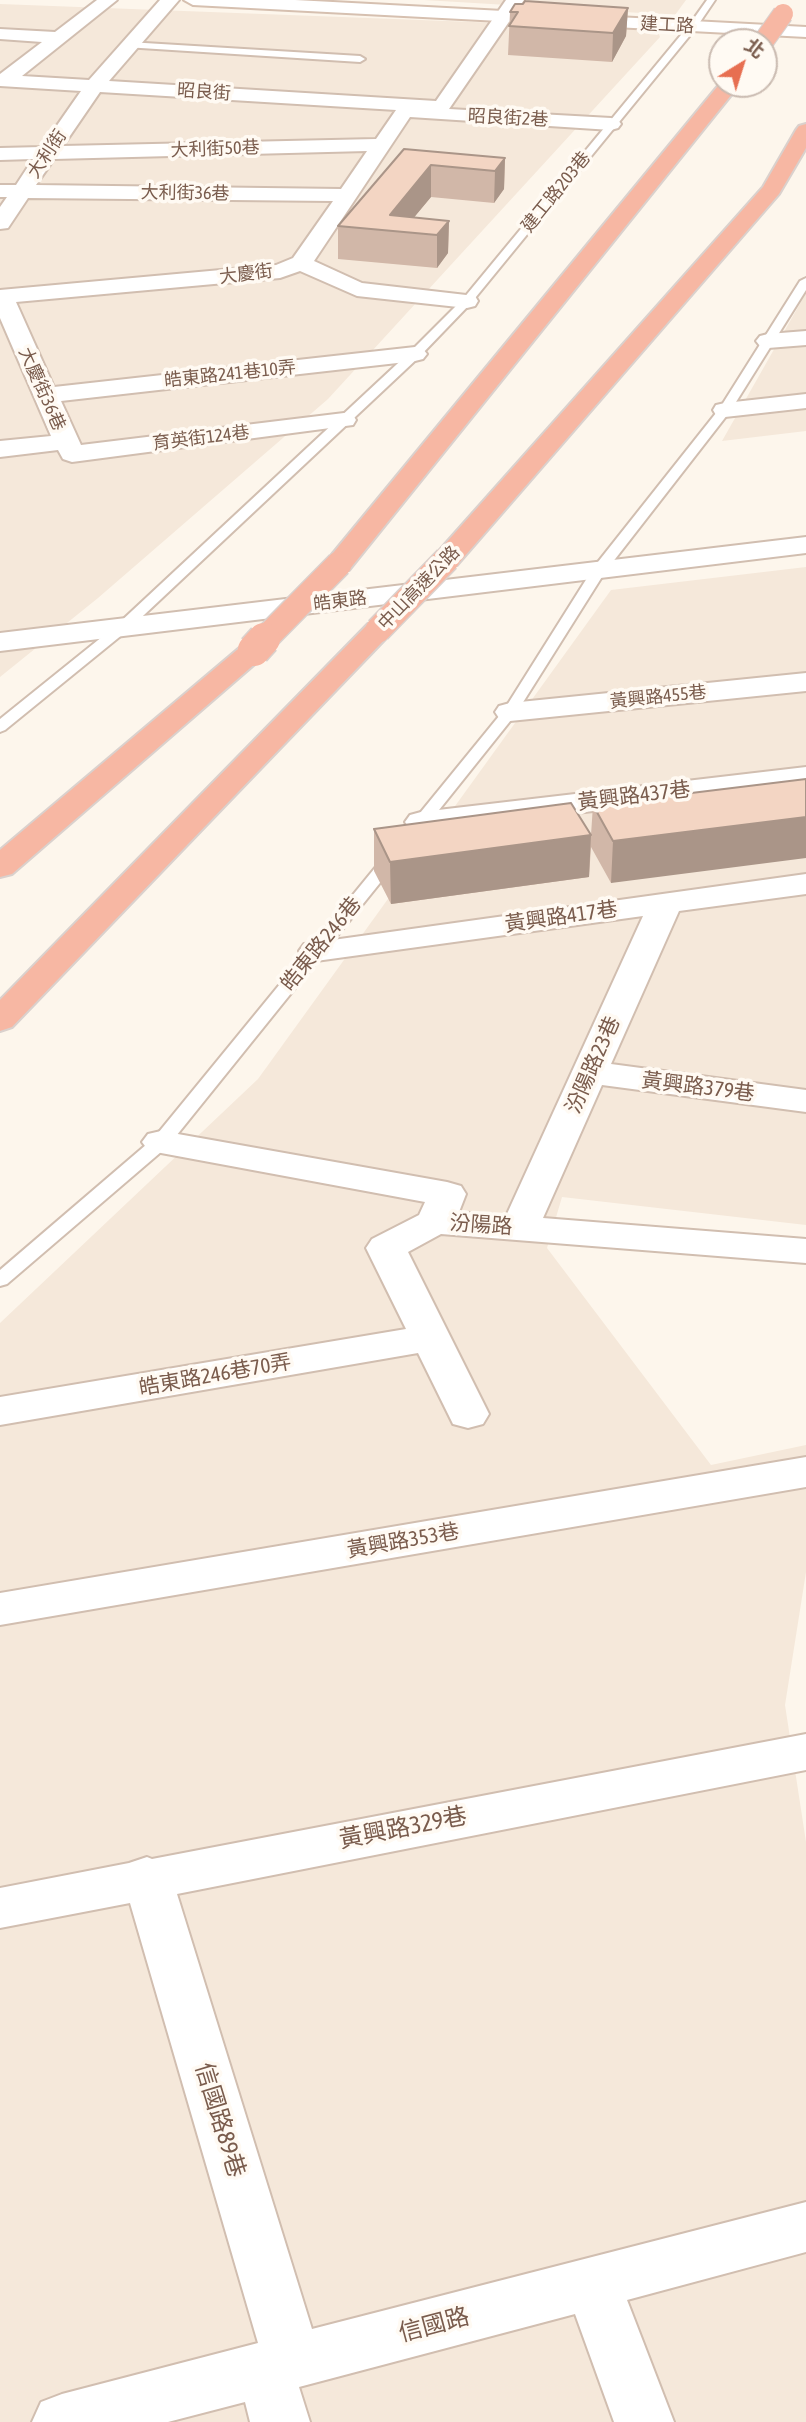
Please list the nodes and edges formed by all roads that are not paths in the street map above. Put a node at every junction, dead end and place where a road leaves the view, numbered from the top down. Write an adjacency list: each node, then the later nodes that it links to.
1 (108, 0): 13 (street)
2 (170, 0): 14 (street, 大利街)
3 (193, 0): 5 (street, 建工路)
4 (711, 0): 9 (lane, 建工路203巷)
5 (267, 2): 6 (street, 建工路)
6 (384, 5): 8 (street, 建工路)
7 (787, 7): 10 (highway, bridge)
8 (510, 8): 9 (street, 建工路); 19 (street)
9 (693, 26): 11 (street, 建工路); 20 (lane, 建工路203巷)
10 (773, 28)
11 (806, 32)
12 (0, 34): 13 (street)
13 (58, 38): 16 (street)
14 (128, 45): 15 (lane); 17 (street, 大利街)
15 (360, 60)
16 (3, 80): 17 (street, 昭良街)
17 (94, 86): 19 (street, 昭良街); 24 (street, 大利街)
18 (719, 98): 51 (highway, bridge)
19 (406, 108): 20 (street, 昭良街2巷); 22 (street, 大慶街)
20 (611, 124): 32 (lane, 建工路203巷)
21 (806, 130): 55 (highway, 中山高速公路, bridge)
22 (382, 145): 24 (street, 大利街50巷); 27 (street, 大慶街)
23 (0, 154): 24 (street, 大利街50巷)
24 (48, 154): 26 (street, 大利街)
25 (0, 191): 26 (street, 大利街36巷)
26 (22, 191): 27 (street, 大利街36巷); 28 (street, 大利街)
27 (348, 195): 29 (street, 大慶街)
28 (0, 223)
29 (301, 263): 31 (street, 大慶街); 32 (street)
30 (806, 281): 34 (lane, 皓東路246巷)
31 (1, 297): 36 (street, 大慶街36巷)
32 (467, 300): 35 (lane, 建工路203巷)
33 (806, 338): 34 (street)
34 (768, 341): 38 (lane, 皓東路246巷)
35 (415, 354): 36 (street, 皓東路241巷10弄); 39 (lane, 建工路203巷)
36 (45, 395): 40 (street, 大慶街36巷)
37 (806, 401): 38 (street)
38 (725, 410): 43 (lane, 皓東路246巷)
39 (344, 420): 40 (street, 育英街124巷); 44 (lane, 建工路203巷)
40 (66, 442): 41 (street)
41 (0, 449)
42 (806, 545): 43 (street, 皓東路)
43 (599, 570): 44 (street, 皓東路); 47 (lane, 皓東路246巷)
44 (123, 627): 45 (street, 皓東路); 48 (lane, 建工路203巷)
45 (2, 635)
46 (806, 682): 47 (street, 黃興路455巷)
47 (510, 712): 50 (lane, 皓東路246巷)
48 (0, 727)
49 (806, 776): 50 (street, 黃興路437巷)
50 (421, 822): 54 (lane, 皓東路246巷)
51 (0, 867)
52 (806, 884): 53 (street, 黃興路417巷)
53 (666, 903): 54 (street, 黃興路417巷); 56 (street, 汾陽路23巷)
54 (316, 951): 58 (lane, 皓東路246巷)
55 (0, 1020)
56 (590, 1072): 57 (street, 黃興路379巷); 60 (street, 汾陽路23巷)
57 (806, 1101)
58 (161, 1142): 59 (street, 汾陽路); 62 (lane, 皓東路246巷)
59 (435, 1222): 60 (street, 汾陽路); 63 (street)
60 (520, 1227): 61 (street, 汾陽路)
61 (806, 1251)
62 (0, 1280)
63 (430, 1338): 64 (street, 皓東路246巷70弄); 65 (street)
64 (0, 1411)
65 (468, 1414)
66 (806, 1472): 67 (street, 黃興路353巷)
67 (0, 1609)
68 (806, 1752): 69 (street, 黃興路329巷)
69 (147, 1877): 70 (street, 黃興路329巷); 73 (street, 信國路89巷)
70 (0, 1908)
71 (806, 2227): 72 (street, 信國路)
72 (592, 2283): 73 (street, 信國路); 75 (street)
73 (279, 2384): 74 (street, 信國路)
74 (62, 2422)
75 (644, 2422)

